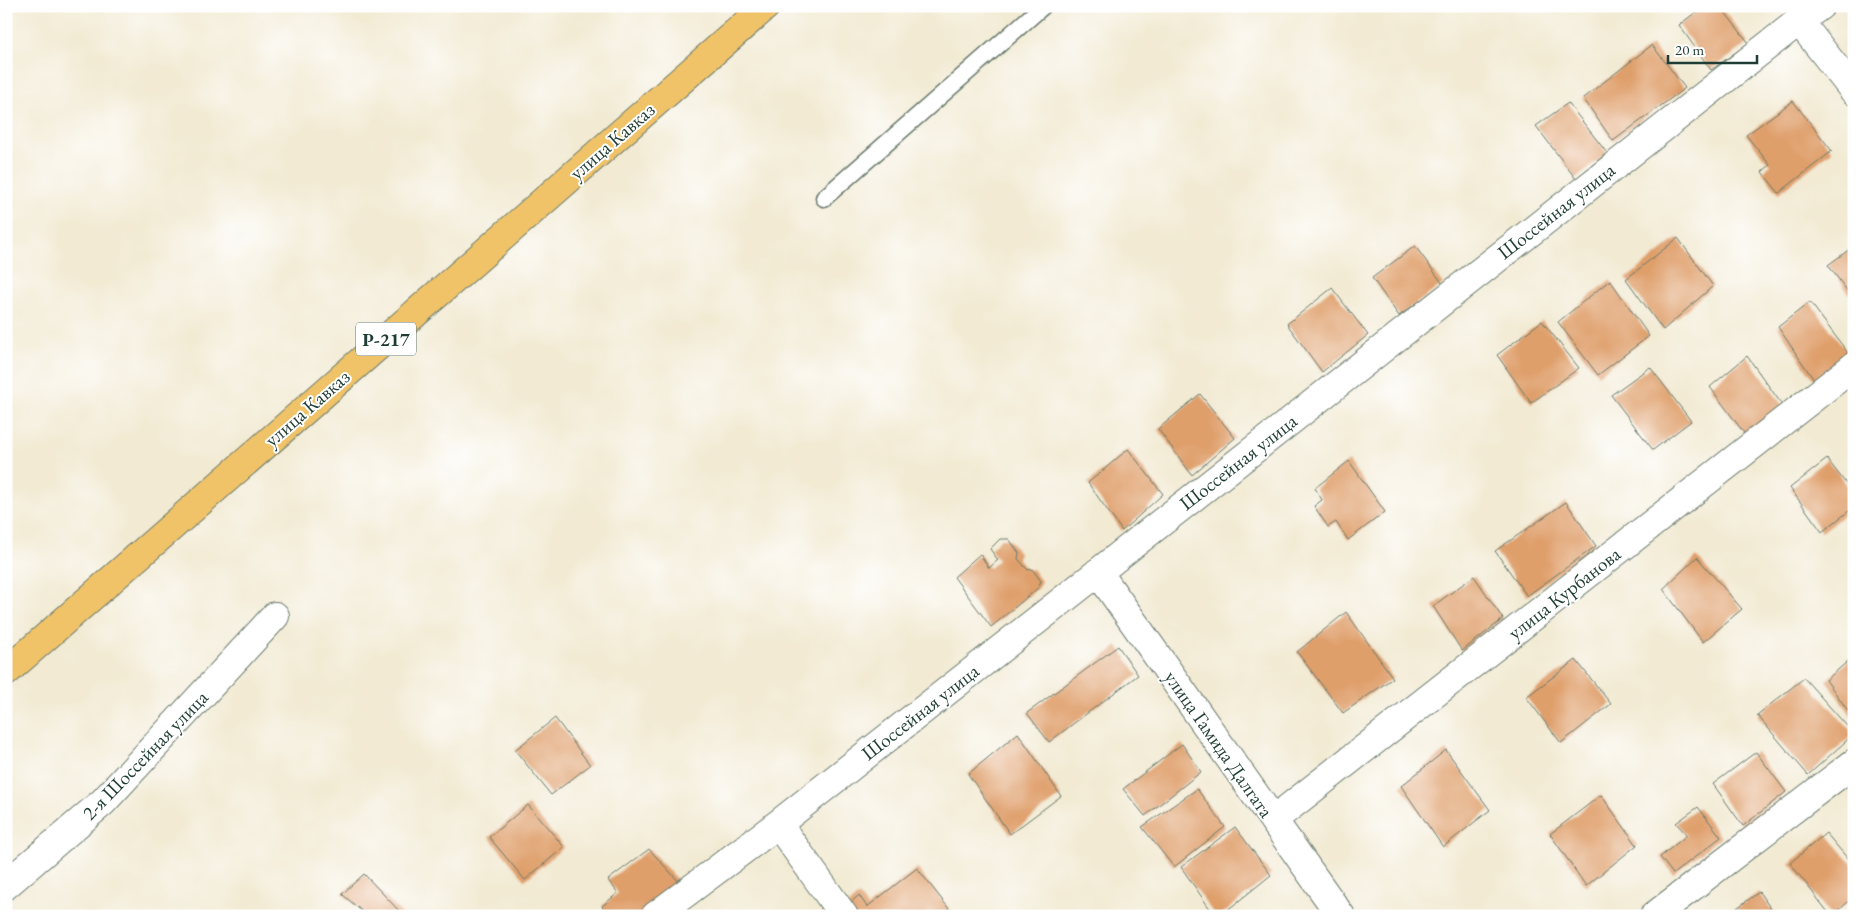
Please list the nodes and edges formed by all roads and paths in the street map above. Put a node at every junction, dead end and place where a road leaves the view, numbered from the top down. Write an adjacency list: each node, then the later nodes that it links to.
1 (766, 6): 9 (highway, улица Кавказ / Р-217)
2 (1043, 6): 5 (lane)
3 (1809, 13): 4 (street); 7 (street, Шоссейная улица)
4 (1854, 91)
5 (824, 198)
6 (1854, 366): 11 (street, улица Курбанова)
7 (1098, 572): 11 (street, улица Гамида Далгата); 12 (street, Шоссейная улица)
8 (275, 616): 13 (street, 2-я Шоссейная улица)
9 (6, 672)
10 (1854, 762): 17 (street)
11 (1273, 820): 16 (street, улица Гамида Далгата)
12 (778, 824): 14 (street, Шоссейная улица); 15 (street)
13 (6, 885)
14 (655, 916)
15 (844, 916)
16 (1341, 916)
17 (1654, 916)

